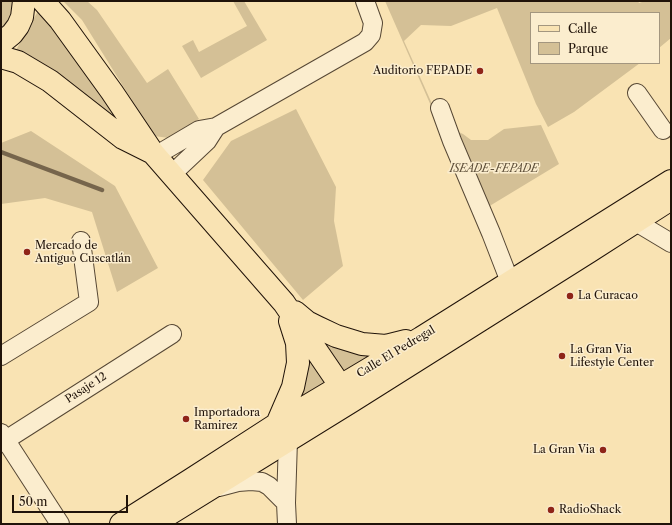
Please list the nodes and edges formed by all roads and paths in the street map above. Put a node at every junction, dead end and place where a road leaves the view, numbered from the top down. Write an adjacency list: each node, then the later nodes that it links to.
1 (24, 1): 4 (main road)
2 (43, 1): 10 (main road)
3 (365, 1): 8 (street)
4 (1, 43)
5 (1, 57): 10 (main road)
6 (637, 93): 9 (street)
7 (440, 108): 17 (street)
8 (216, 127): 10 (street); 11 (street)
9 (663, 130)
10 (154, 155): 11 (main road)
11 (171, 175): 18 (main road)
12 (671, 181): 17 (main road, Calle El Pedregal)
13 (671, 199): 14 (main road, Calle El Pedregal)
14 (636, 222): 16 (street); 22 (main road, Calle El Pedregal)
15 (81, 241): 21 (street)
16 (671, 243)
17 (510, 282): 20 (main road, Calle El Pedregal)
18 (284, 303): 20 (main road); 22 (main road); 23 (main road)
19 (172, 334): 24 (street, Pasaje 12)
20 (421, 338): 22 (main road, Calle El Pedregal)
21 (1, 356)
22 (346, 393): 23 (main road, Calle El Pedregal)
23 (282, 432): 25 (main road, Calle El Pedregal); 26 (street); 28 (main road, Calle El Pedregal)
24 (2, 439): 27 (street)
25 (208, 490): 26 (street); 29 (main road, Calle El Pedregal)
26 (286, 503): 30 (street)
27 (60, 524)
28 (121, 524)
29 (153, 524)
30 (287, 524)

